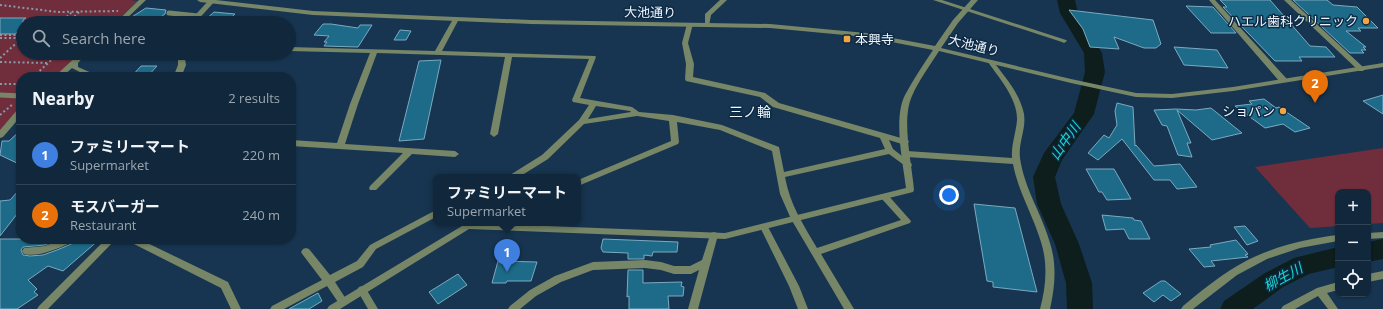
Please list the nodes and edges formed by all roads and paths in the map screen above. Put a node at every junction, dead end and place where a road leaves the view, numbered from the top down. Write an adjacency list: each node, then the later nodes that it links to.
1 (143, 0): 17 (street)
2 (200, 0): 8 (street, 大池通り)
3 (724, 0): 21 (street)
4 (936, 0): 10 (street)
5 (974, 0): 10 (street)
6 (1212, 0): 45 (street)
7 (1287, 0): 40 (street)
8 (212, 1): 18 (street); 19 (street, 大池通り)
9 (0, 5): 13 (path)
10 (965, 10): 26 (street); 29 (street)
11 (80, 11): 12 (path); 13 (path); 16 (path)
12 (123, 11)
13 (72, 12): 15 (path)
14 (169, 13): 18 (lane)
15 (68, 16)
16 (75, 16)
17 (126, 16)
18 (198, 16)
19 (456, 19): 20 (street, 大池通り); 31 (street)
20 (690, 24): 21 (street, 大池通り); 59 (street)
21 (707, 25): 29 (street, 大池通り)
22 (0, 35): 23 (path)
23 (16, 36)
24 (16, 37): 25 (path)
25 (0, 38)
26 (1064, 40)
27 (16, 43): 33 (path)
28 (296, 49): 30 (street)
29 (938, 49): 38 (street, 大池通り); 60 (street)
30 (374, 51): 31 (street); 62 (street)
31 (438, 52): 32 (street)
32 (509, 54): 51 (street); 57 (street)
33 (0, 58)
34 (182, 60): 44 (street)
35 (0, 62): 36 (path)
36 (49, 62): 41 (path)
37 (74, 62): 42 (street); 43 (street)
38 (991, 62): 45 (street, 大池通り); 67 (street)
39 (1383, 65): 40 (street, 大池通り)
40 (1361, 69): 45 (street, 大池通り)
41 (39, 72)
42 (63, 72)
43 (84, 72)
44 (179, 72)
45 (1283, 80)
46 (0, 84): 47 (path)
47 (16, 84)
48 (0, 95): 49 (lane)
49 (16, 96)
50 (16, 101): 53 (path)
51 (594, 103): 52 (street); 56 (street)
52 (637, 114): 55 (street); 56 (street)
53 (0, 115)
54 (16, 116): 58 (street)
55 (673, 118): 70 (street); 71 (street)
56 (582, 122): 69 (street)
57 (494, 134)
58 (0, 135)
59 (884, 137): 60 (street); 63 (street)
60 (906, 142): 66 (street)
61 (296, 143): 62 (street)
62 (340, 147): 64 (street)
63 (890, 151): 68 (street); 70 (street)
64 (409, 152): 65 (street); 72 (street)
65 (455, 154)
66 (907, 154): 67 (street); 68 (street)
67 (1017, 161): 105 (street)
68 (908, 164): 73 (street)
69 (518, 174)
70 (782, 175): 75 (street)
71 (581, 182)
72 (373, 188)
73 (884, 196): 75 (street); 87 (street)
74 (433, 214): 91 (street)
75 (795, 219): 77 (street); 87 (street)
76 (511, 226): 78 (street); 93 (street)
77 (764, 227): 78 (street); 103 (street)
78 (714, 235): 88 (street)
79 (1383, 235): 80 (street)
80 (1371, 236)
81 (1335, 238): 106 (street)
82 (59, 244): 85 (street)
83 (107, 244): 96 (street)
84 (141, 244): 97 (street)
85 (27, 251)
86 (306, 252): 91 (street)
87 (815, 252): 104 (street)
88 (706, 262): 101 (street); 102 (street)
89 (1383, 275): 90 (street)
90 (1371, 277)
91 (328, 280): 95 (street); 98 (street)
92 (1335, 287): 94 (street)
93 (362, 290): 95 (street); 100 (street)
94 (1320, 291): 107 (street); 108 (street)
95 (343, 302): 99 (street)
96 (42, 309)
97 (236, 309)
98 (275, 309)
99 (332, 309)
100 (373, 309)
101 (513, 309)
102 (693, 309)
103 (803, 309)
104 (849, 309)
105 (1045, 309)
106 (1186, 309)
107 (1286, 309)
108 (1333, 309)

